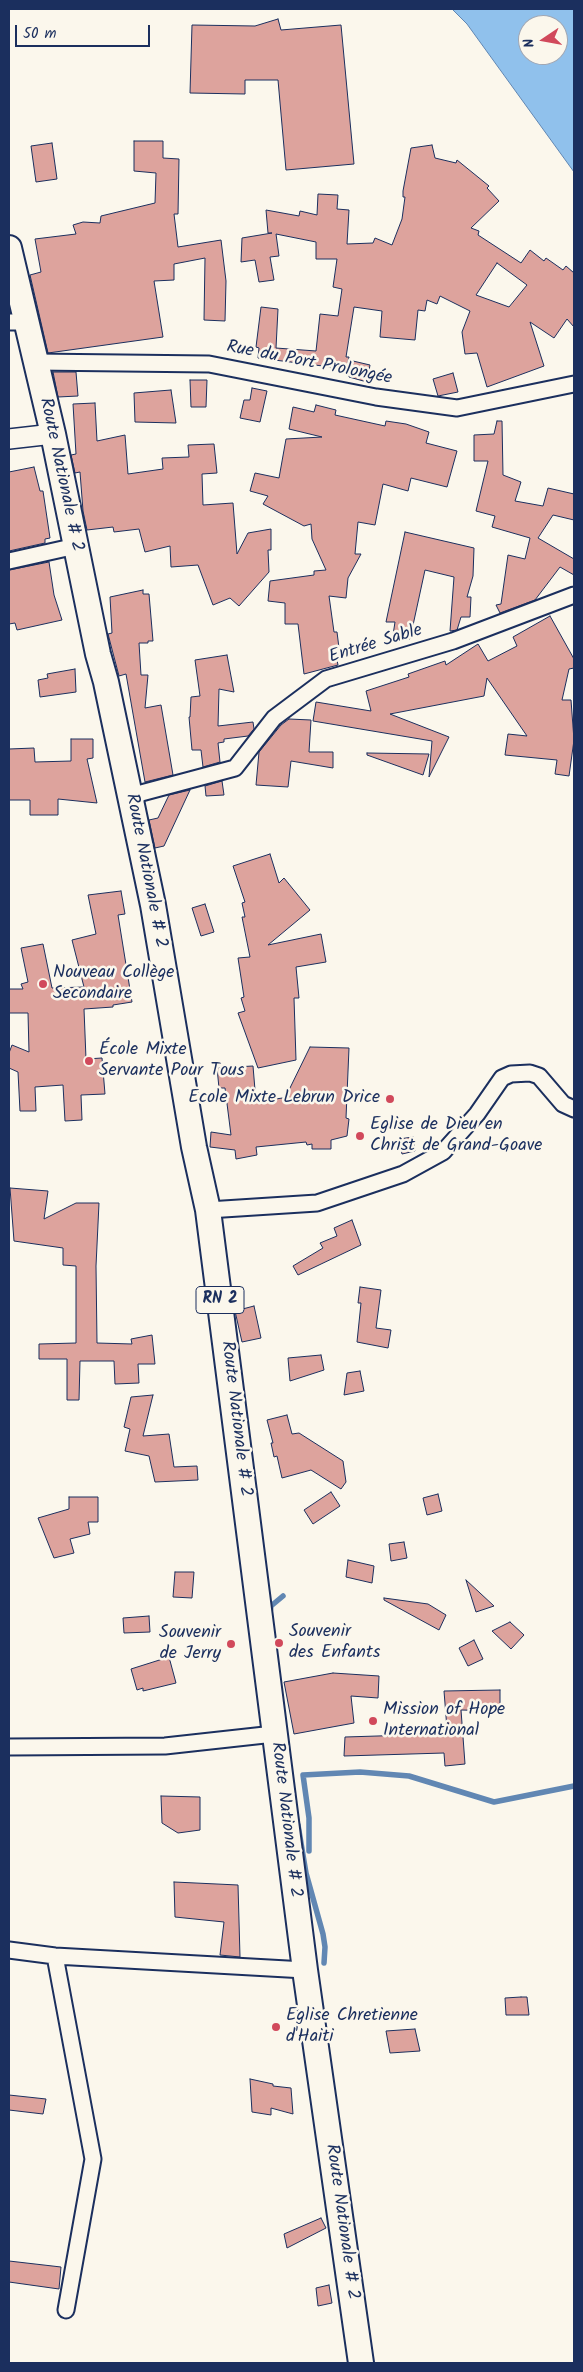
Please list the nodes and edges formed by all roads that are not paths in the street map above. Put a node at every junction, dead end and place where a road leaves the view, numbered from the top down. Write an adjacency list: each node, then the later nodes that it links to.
1 (9, 248): 2 (main road, Route Nationale # 2 / RN 2)
2 (17, 322): 3 (main road, Route Nationale # 2 / RN 2)
3 (35, 362): 4 (street, Rue du Port Prolongée); 5 (main road, Route Nationale # 2 / RN 2)
4 (574, 384)
5 (53, 434): 6 (street); 7 (main road, Route Nationale # 2 / RN 2)
6 (9, 439)
7 (76, 546): 8 (street); 10 (main road, Route Nationale # 2 / RN 2)
8 (9, 561)
9 (574, 595): 10 (street, Entrée Sable)
10 (130, 796): 12 (main road, Route Nationale # 2 / RN 2)
11 (574, 1109): 12 (street)
12 (208, 1210): 13 (main road, Route Nationale # 2 / RN 2)
13 (274, 1734): 14 (street); 17 (main road, Route Nationale # 2 / RN 2)
14 (9, 1746)
15 (9, 1950): 16 (street)
16 (55, 1956): 17 (street); 18 (street)
17 (305, 1970): 19 (main road, Route Nationale # 2 / RN 2)
18 (66, 2310)
19 (361, 2363)

